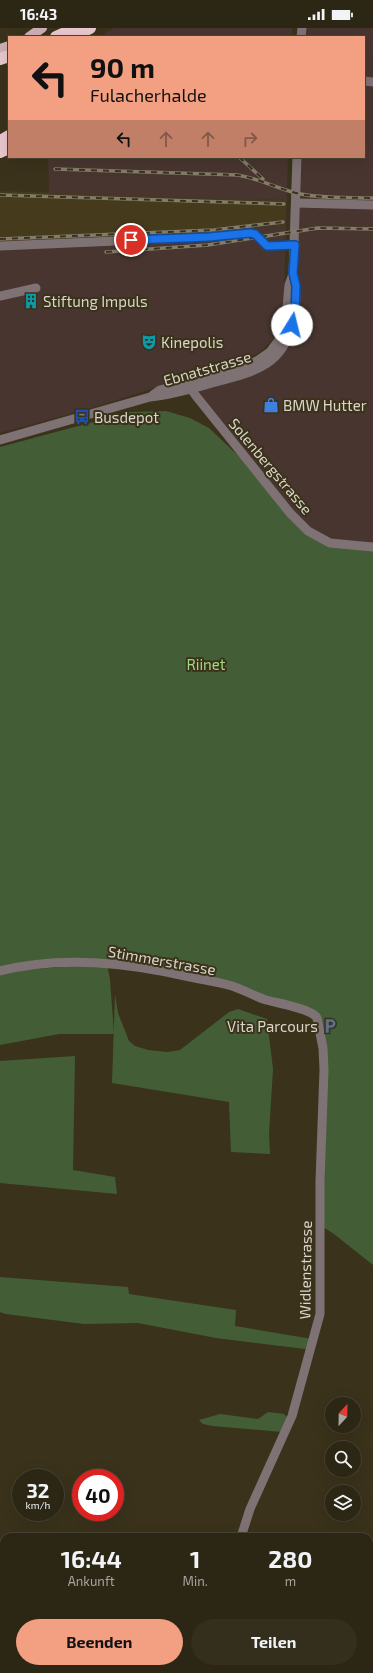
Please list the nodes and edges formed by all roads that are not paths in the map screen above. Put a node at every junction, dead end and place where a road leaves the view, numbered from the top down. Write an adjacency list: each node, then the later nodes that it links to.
1 (42, 28): 4 (main road)
2 (90, 28): 3 (highway, bridge)
3 (75, 32): 5 (highway)
4 (30, 36)
5 (60, 36)
6 (297, 158): 7 (street, Ebnatstrasse)
7 (296, 203): 8 (street); 9 (street, Ebnatstrasse)
8 (373, 205)
9 (295, 245): 10 (street); 13 (street, Ebnatstrasse)
10 (0, 246)
11 (36, 288): 12 (street)
12 (0, 296)
13 (191, 385): 14 (street, Ebnatstrasse); 15 (street, Solenbergstrasse)
14 (0, 440)
15 (373, 546)
16 (0, 971): 17 (street, Stimmerstrasse)
17 (315, 1015): 18 (street, Widlenstrasse)
18 (242, 1533)

